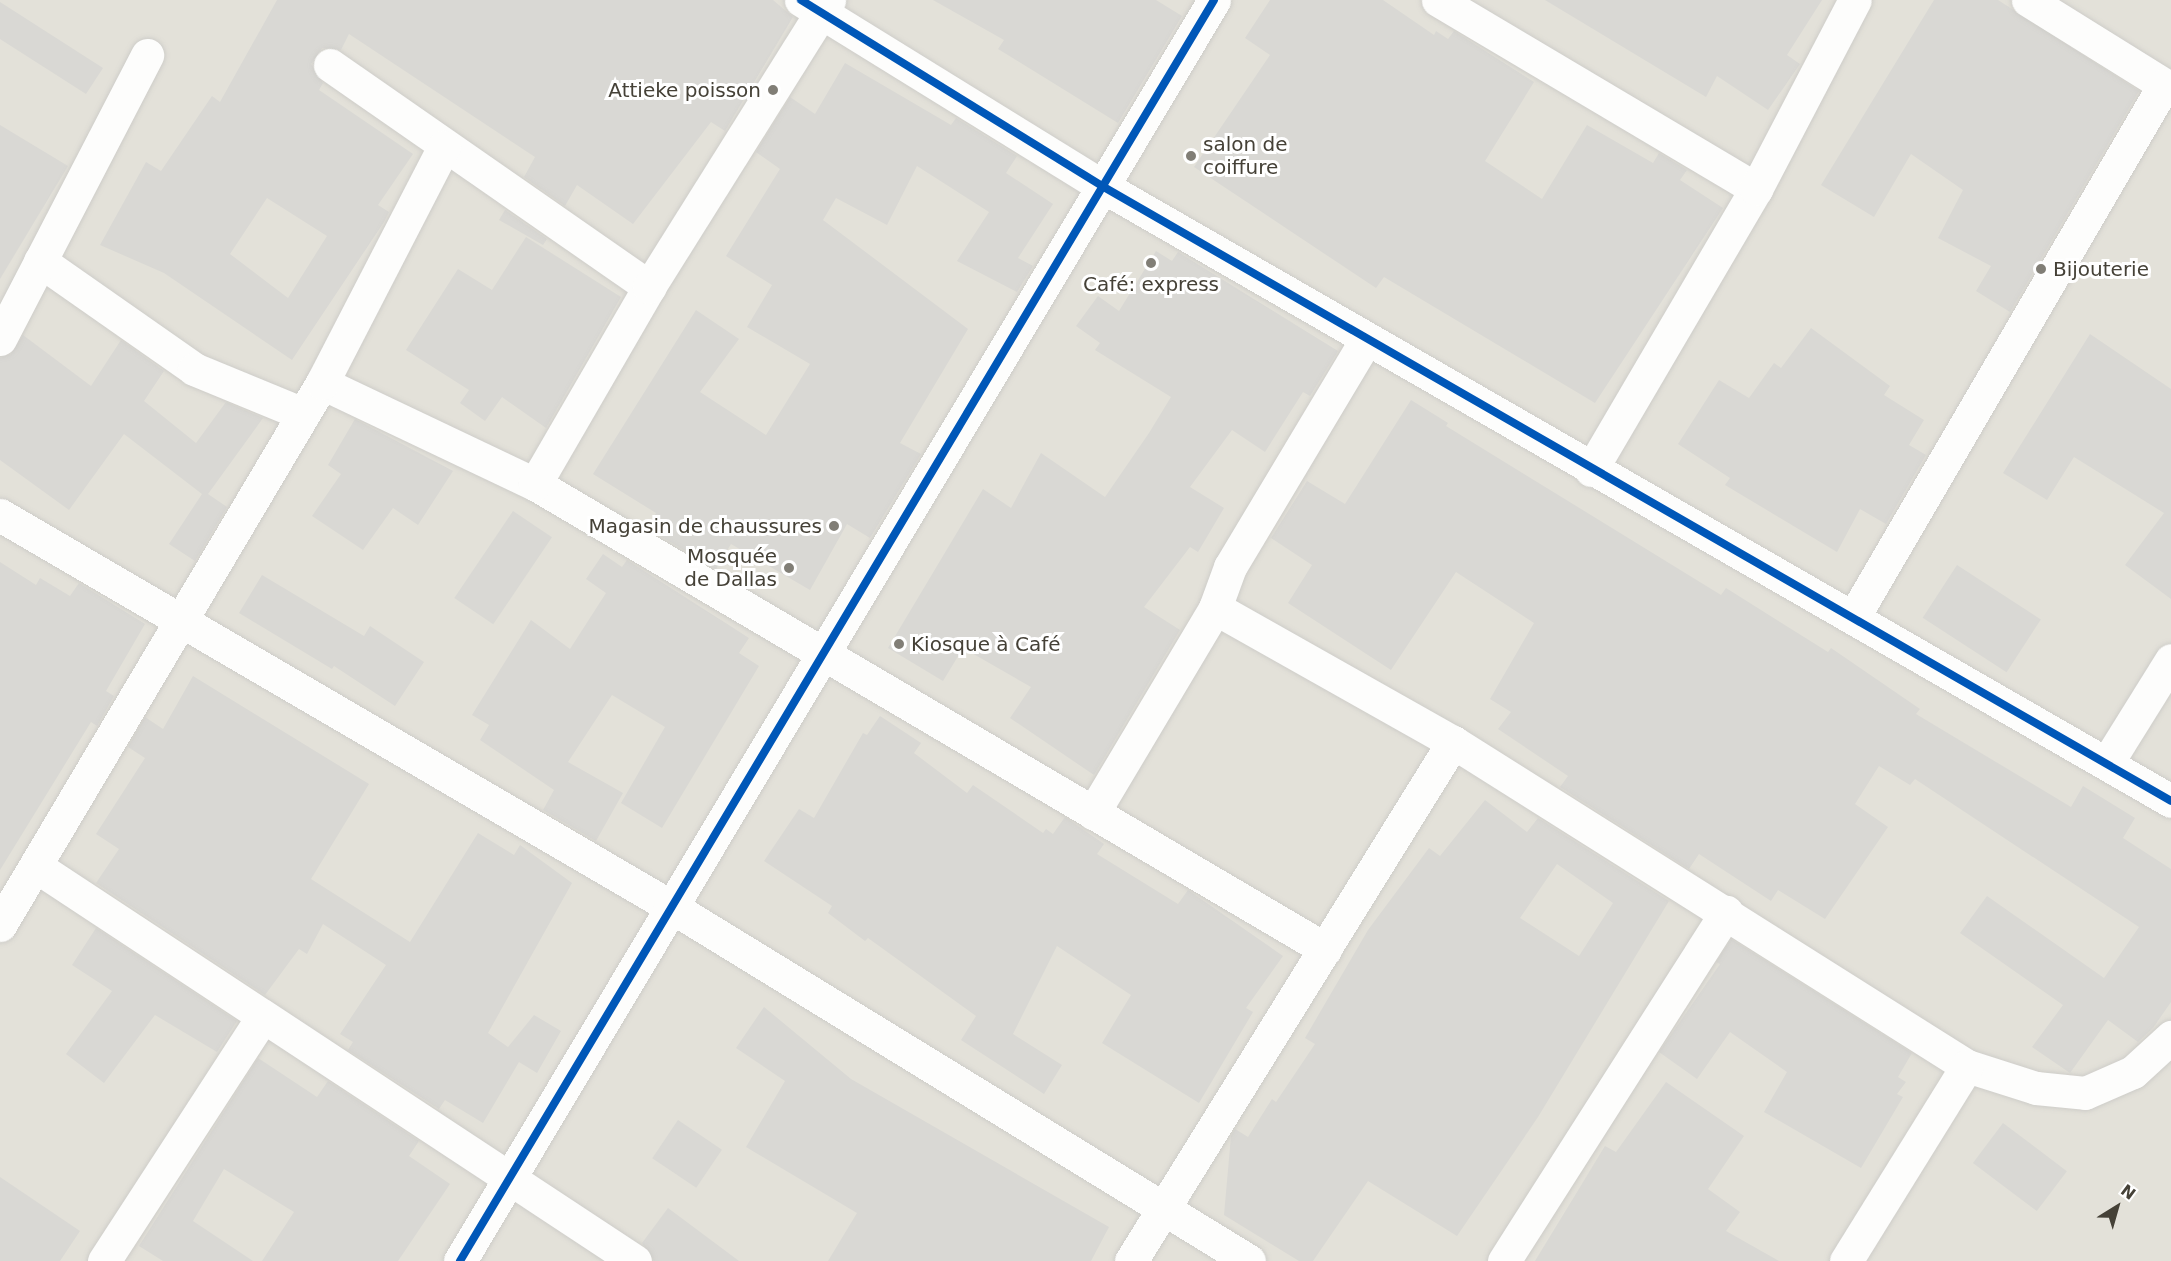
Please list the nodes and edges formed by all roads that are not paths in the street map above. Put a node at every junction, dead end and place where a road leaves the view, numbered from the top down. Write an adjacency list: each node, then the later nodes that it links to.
1 (1214, 0): 10 (street)
2 (1438, 0): 11 (street)
3 (1856, 0): 11 (street)
4 (2028, 0): 8 (street)
5 (817, 4): 10 (street); 13 (street)
6 (147, 56): 12 (street)
7 (330, 65): 9 (street)
8 (2168, 87): 22 (street)
9 (444, 147): 13 (street); 16 (street)
10 (1102, 186): 15 (street); 24 (street)
11 (1755, 189): 18 (street)
12 (40, 261): 14 (street); 17 (street)
13 (649, 287): 19 (street)
14 (0, 339)
15 (1366, 340): 18 (street); 21 (street)
16 (322, 382): 17 (street); 19 (street)
17 (303, 414): 23 (street)
18 (1592, 470): 22 (street)
19 (535, 484): 24 (street)
20 (0, 515): 23 (street)
21 (1215, 608): 26 (street); 29 (street)
22 (1853, 618): 27 (street)
23 (179, 619): 30 (street); 31 (street)
24 (822, 653): 29 (street); 31 (street)
25 (2171, 660): 27 (street)
26 (1453, 742): 32 (street); 34 (street)
27 (2107, 763): 28 (street)
28 (2171, 801)
29 (1093, 813): 34 (street)
30 (37, 867): 33 (street); 35 (street)
31 (670, 906): 38 (street); 39 (street)
32 (1726, 912): 37 (street); 45 (street)
33 (0, 926)
34 (1325, 949): 39 (street)
35 (262, 1018): 38 (street); 40 (street)
36 (2171, 1037): 37 (street)
37 (1967, 1066): 46 (street)
38 (510, 1182): 41 (street); 42 (street)
39 (1163, 1209): 43 (street); 44 (street)
40 (104, 1261)
41 (460, 1261)
42 (635, 1261)
43 (1131, 1261)
44 (1249, 1261)
45 (1504, 1261)
46 (1846, 1261)

